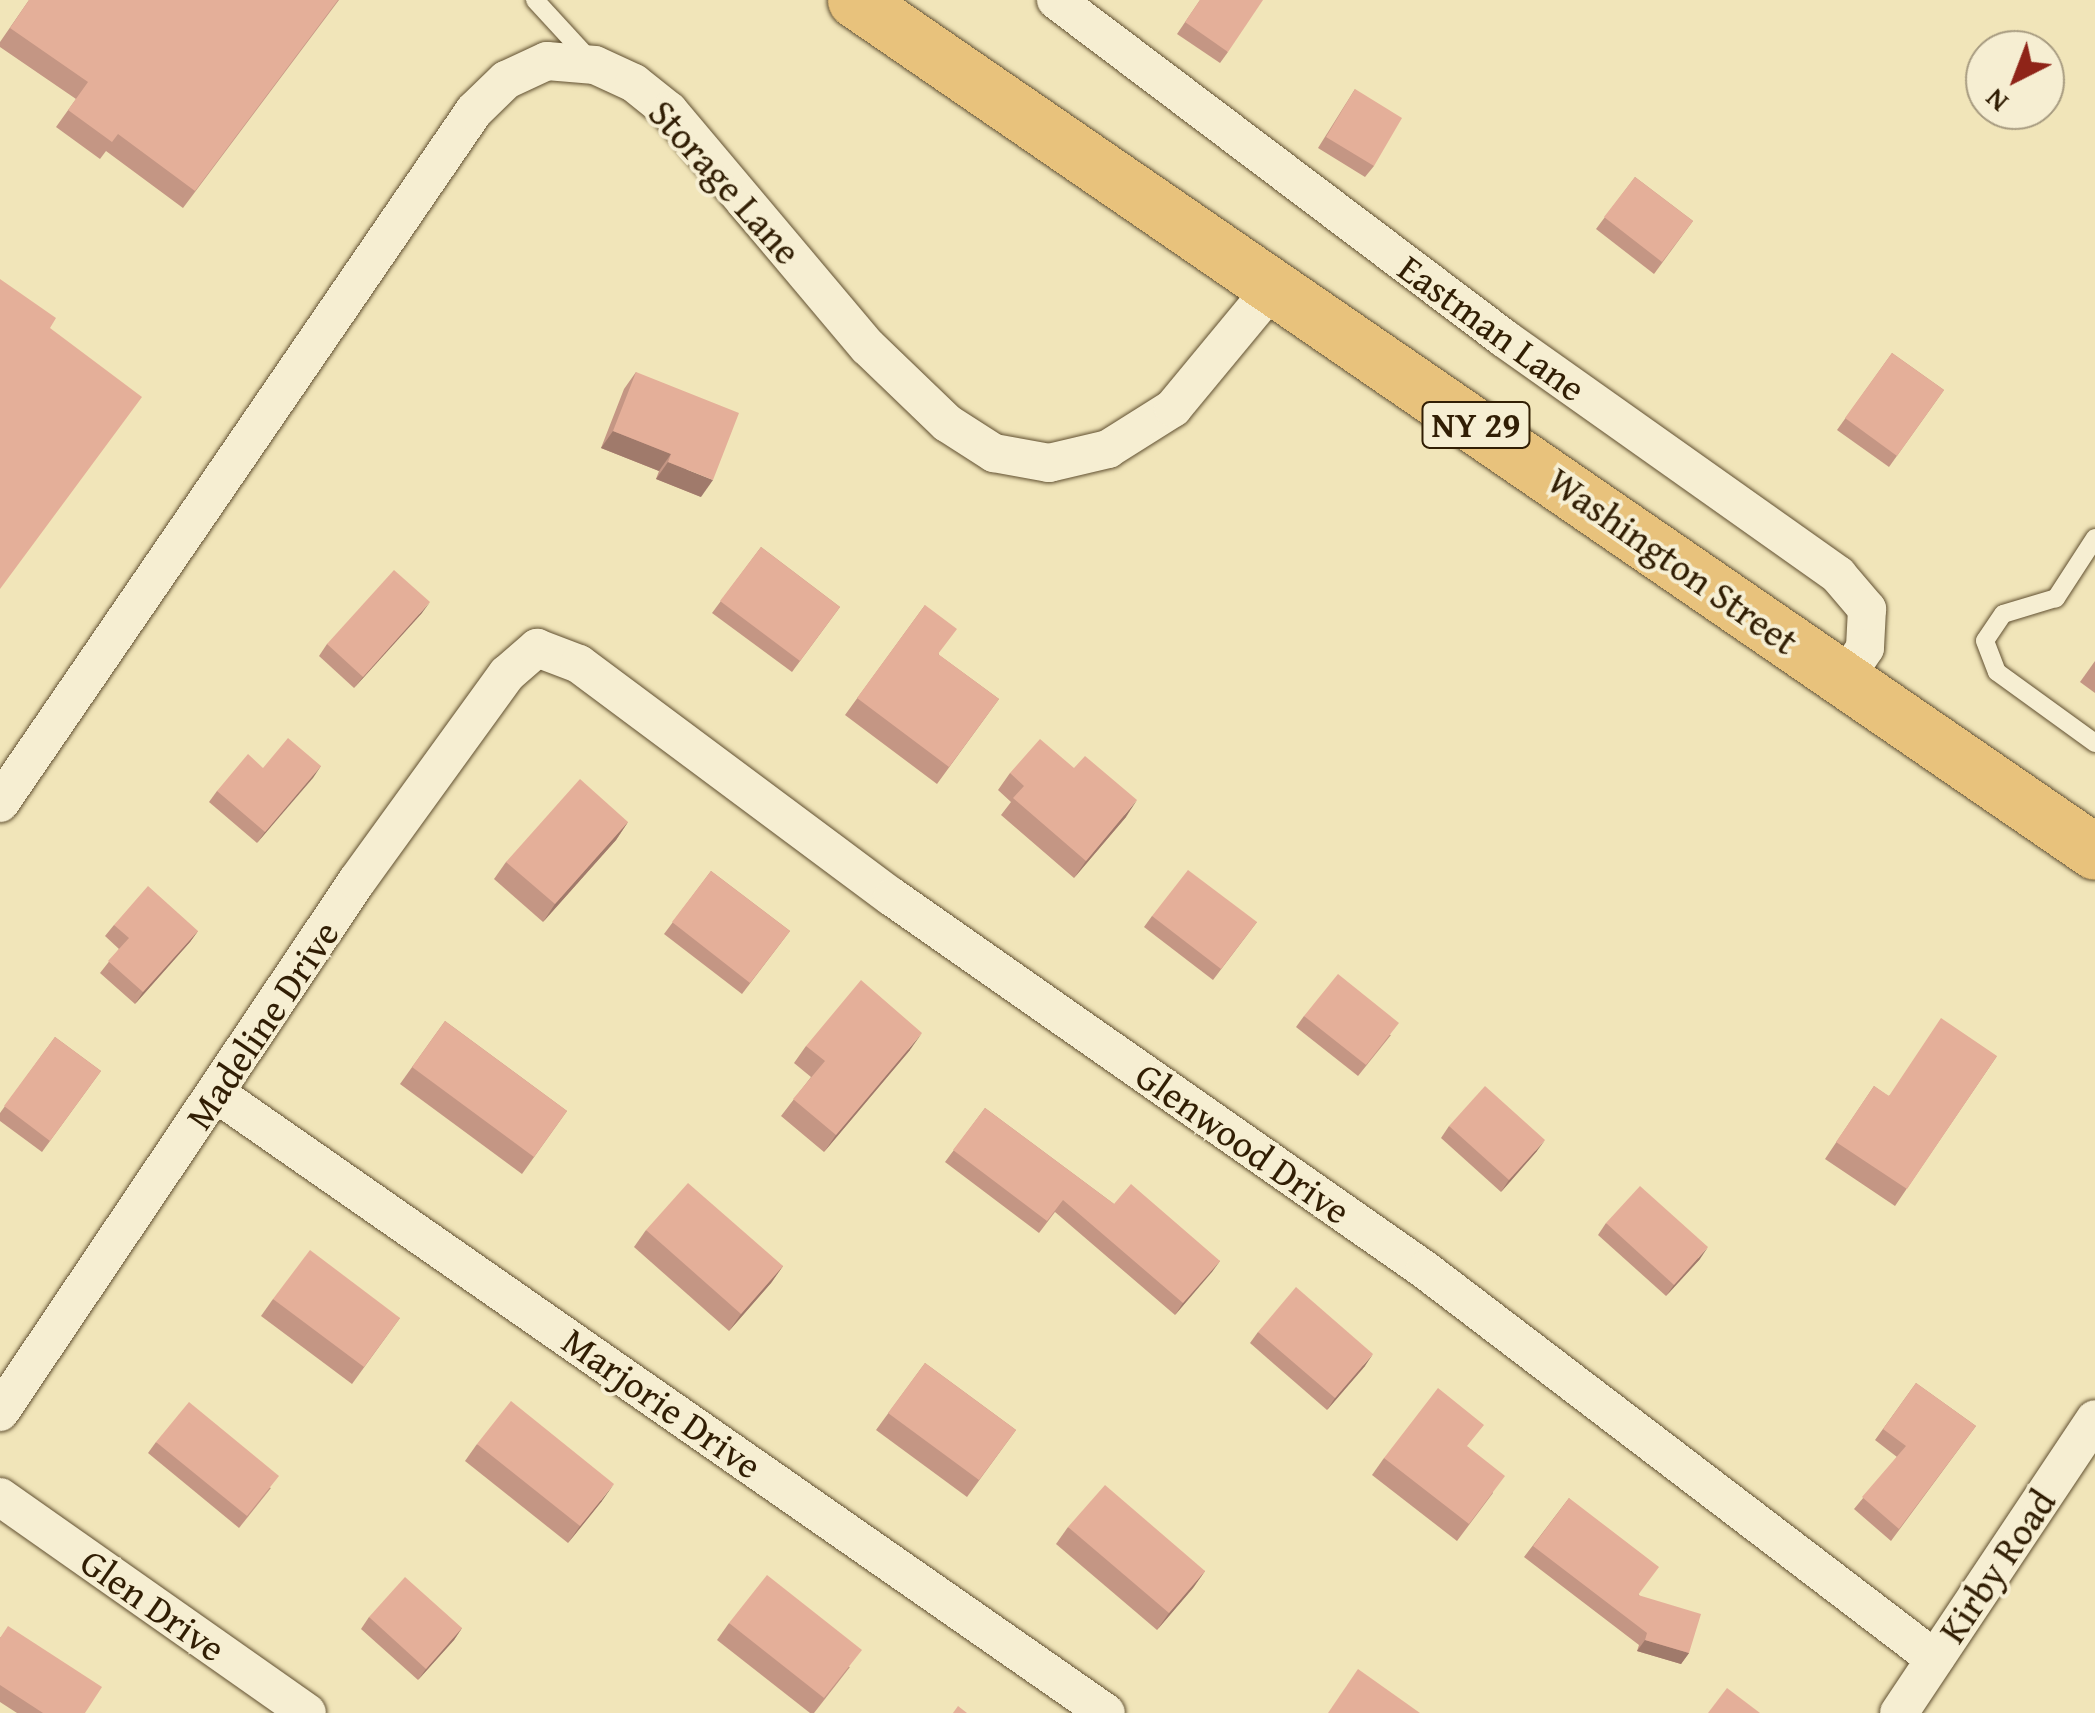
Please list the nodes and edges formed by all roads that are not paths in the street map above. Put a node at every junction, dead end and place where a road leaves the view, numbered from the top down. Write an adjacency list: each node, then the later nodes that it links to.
1 (535, 0): 4 (lane)
2 (855, 0): 5 (highway, Washington Street / NY 29)
3 (1056, 0): 8 (street, Eastman Lane)
4 (595, 65): 5 (street, Storage Lane); 10 (street, Storage Lane)
5 (1274, 286): 8 (highway, Washington Street / NY 29)
6 (2095, 538): 9 (lane)
7 (536, 648): 12 (street, Madeline Drive); 16 (street, Glenwood Drive)
8 (1844, 679): 11 (highway, Washington Street / NY 29)
9 (2095, 743)
10 (0, 803)
11 (2095, 852)
12 (217, 1094): 13 (street, Madeline Drive); 18 (street, Marjorie Drive)
13 (0, 1412)
14 (2095, 1418): 16 (street, Kirby Road)
15 (0, 1497): 17 (street, Glen Drive)
16 (1935, 1658): 19 (street, Kirby Road)
17 (307, 1713)
18 (1106, 1713)
19 (1899, 1713)

